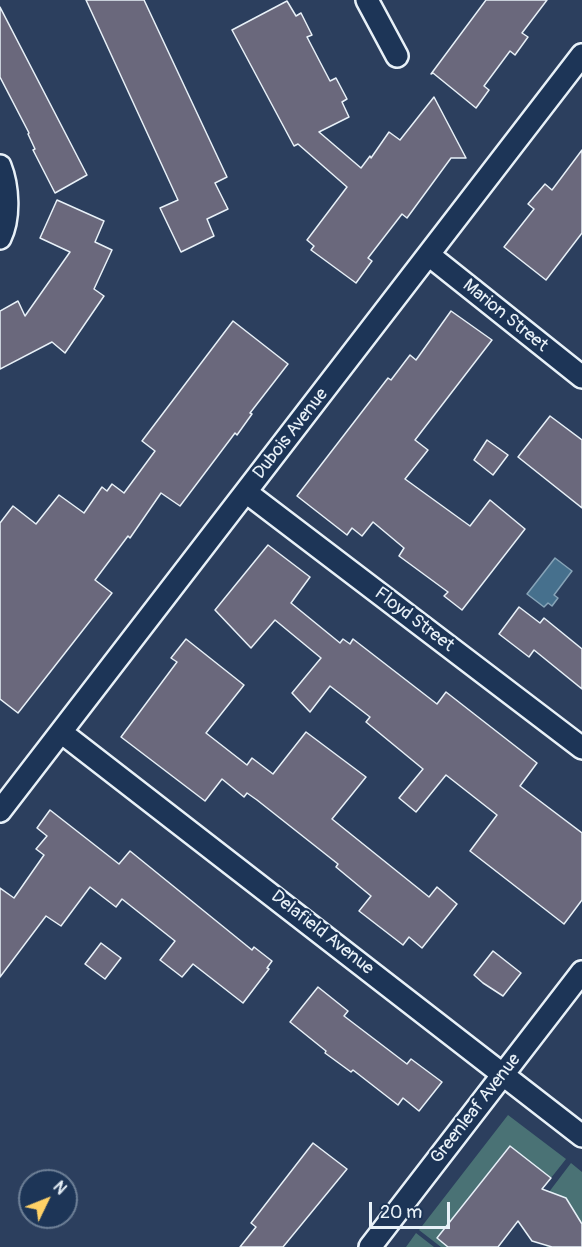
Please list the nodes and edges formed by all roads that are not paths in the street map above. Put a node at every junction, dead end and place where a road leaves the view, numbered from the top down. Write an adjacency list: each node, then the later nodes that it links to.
1 (367, 0): 3 (street)
2 (582, 55): 6 (street, Dubois Avenue)
3 (398, 56)
4 (0, 166): 5 (street)
5 (0, 238)
6 (429, 255): 7 (street, Marion Street); 8 (street, Dubois Avenue)
7 (582, 377)
8 (246, 492): 9 (street, Dubois Avenue); 10 (street, Floyd Street)
9 (61, 732): 11 (street, Dubois Avenue); 13 (street, Delafield Avenue)
10 (582, 748)
11 (0, 812)
12 (582, 972): 13 (street, Greenleaf Avenue)
13 (503, 1074): 14 (street, Delafield Avenue); 15 (street, Greenleaf Avenue)
14 (582, 1136)
15 (370, 1247)

